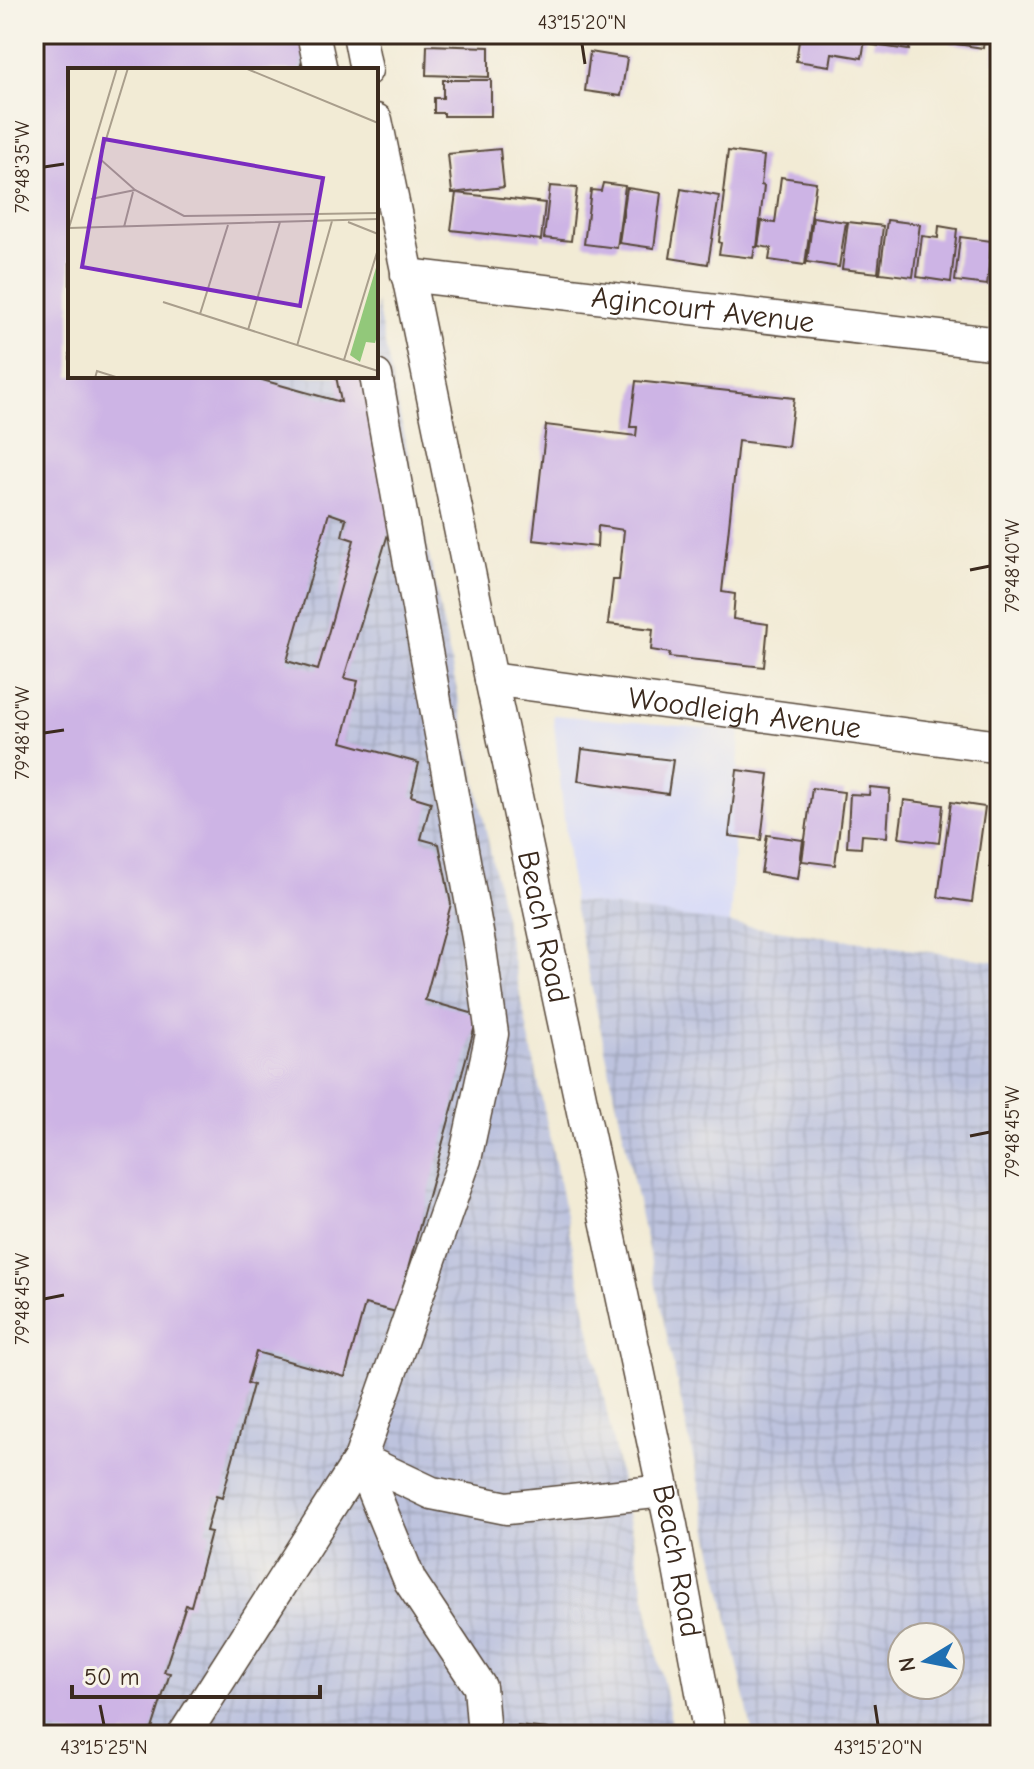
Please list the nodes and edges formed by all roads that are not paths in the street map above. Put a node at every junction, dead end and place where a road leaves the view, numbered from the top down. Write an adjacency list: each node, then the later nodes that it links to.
1 (313, 34): 3 (street)
2 (359, 34): 4 (street)
3 (321, 68)
4 (366, 68)
5 (378, 130): 6 (street, Beach Road)
6 (407, 275): 7 (street, Agincourt Avenue); 9 (street, Beach Road)
7 (1000, 344)
8 (376, 378): 11 (street)
9 (491, 679): 10 (street, Woodleigh Avenue); 12 (street, Beach Road)
10 (1000, 747)
11 (360, 1459): 12 (street); 13 (street); 14 (street)
12 (664, 1491): 15 (street, Beach Road)
13 (184, 1735)
14 (484, 1735)
15 (710, 1735)

